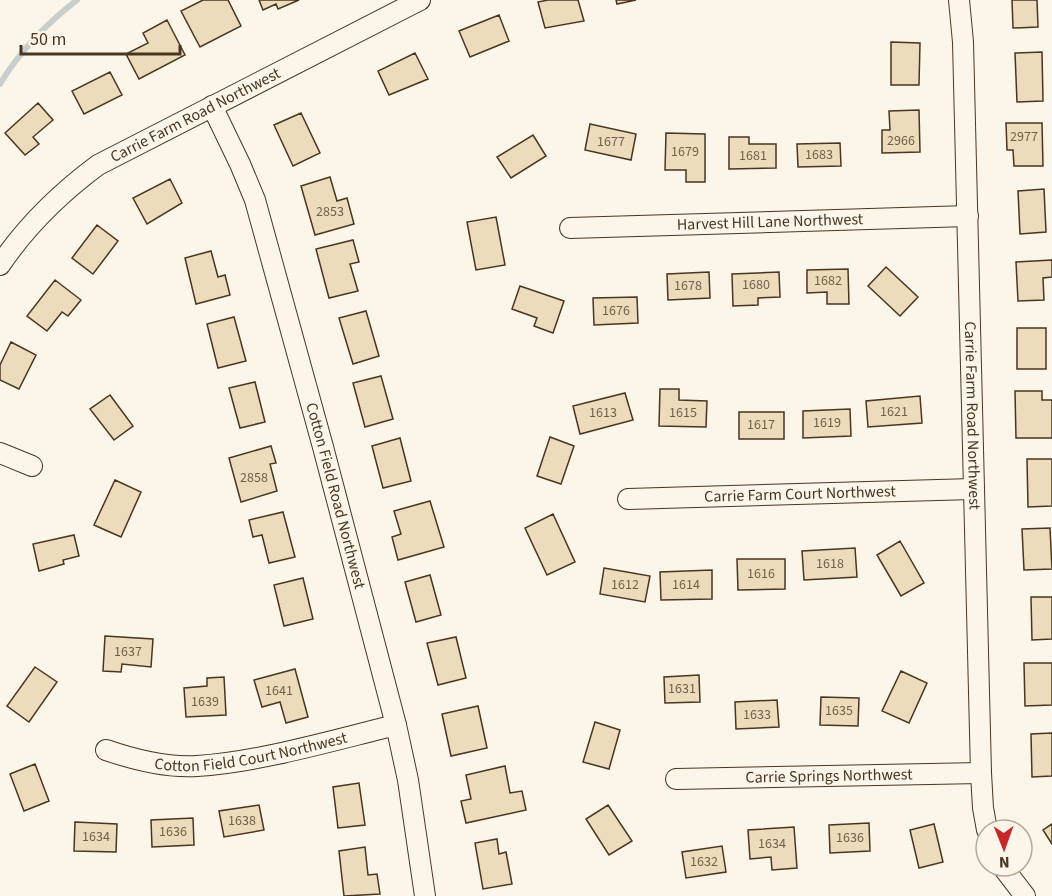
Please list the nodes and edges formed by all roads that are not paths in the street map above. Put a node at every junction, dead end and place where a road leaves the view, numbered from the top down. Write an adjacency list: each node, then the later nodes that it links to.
1 (420, 0): 3 (street, Carrie Farm Road Northwest)
2 (959, 0): 4 (street, Carrie Farm Road Northwest)
3 (212, 106): 6 (street, Carrie Farm Road Northwest); 11 (street, Cotton Field Road Northwest)
4 (968, 216): 5 (street, Harvest Hill Lane Northwest); 9 (street, Carrie Farm Road Northwest)
5 (570, 228)
6 (0, 265)
7 (0, 453): 8 (street)
8 (32, 466)
9 (973, 489): 10 (street, Carrie Farm Court Northwest); 13 (street, Carrie Farm Road Northwest)
10 (628, 499)
11 (396, 725): 12 (street, Cotton Field Court Northwest); 17 (street, Cotton Field Road Northwest)
12 (106, 750)
13 (981, 772): 14 (street, Carrie Springs Northwest); 15 (street, Carrie Farm Road Northwest)
14 (676, 779)
15 (985, 818)
16 (1011, 878): 18 (street)
17 (425, 896)
18 (1025, 896)

